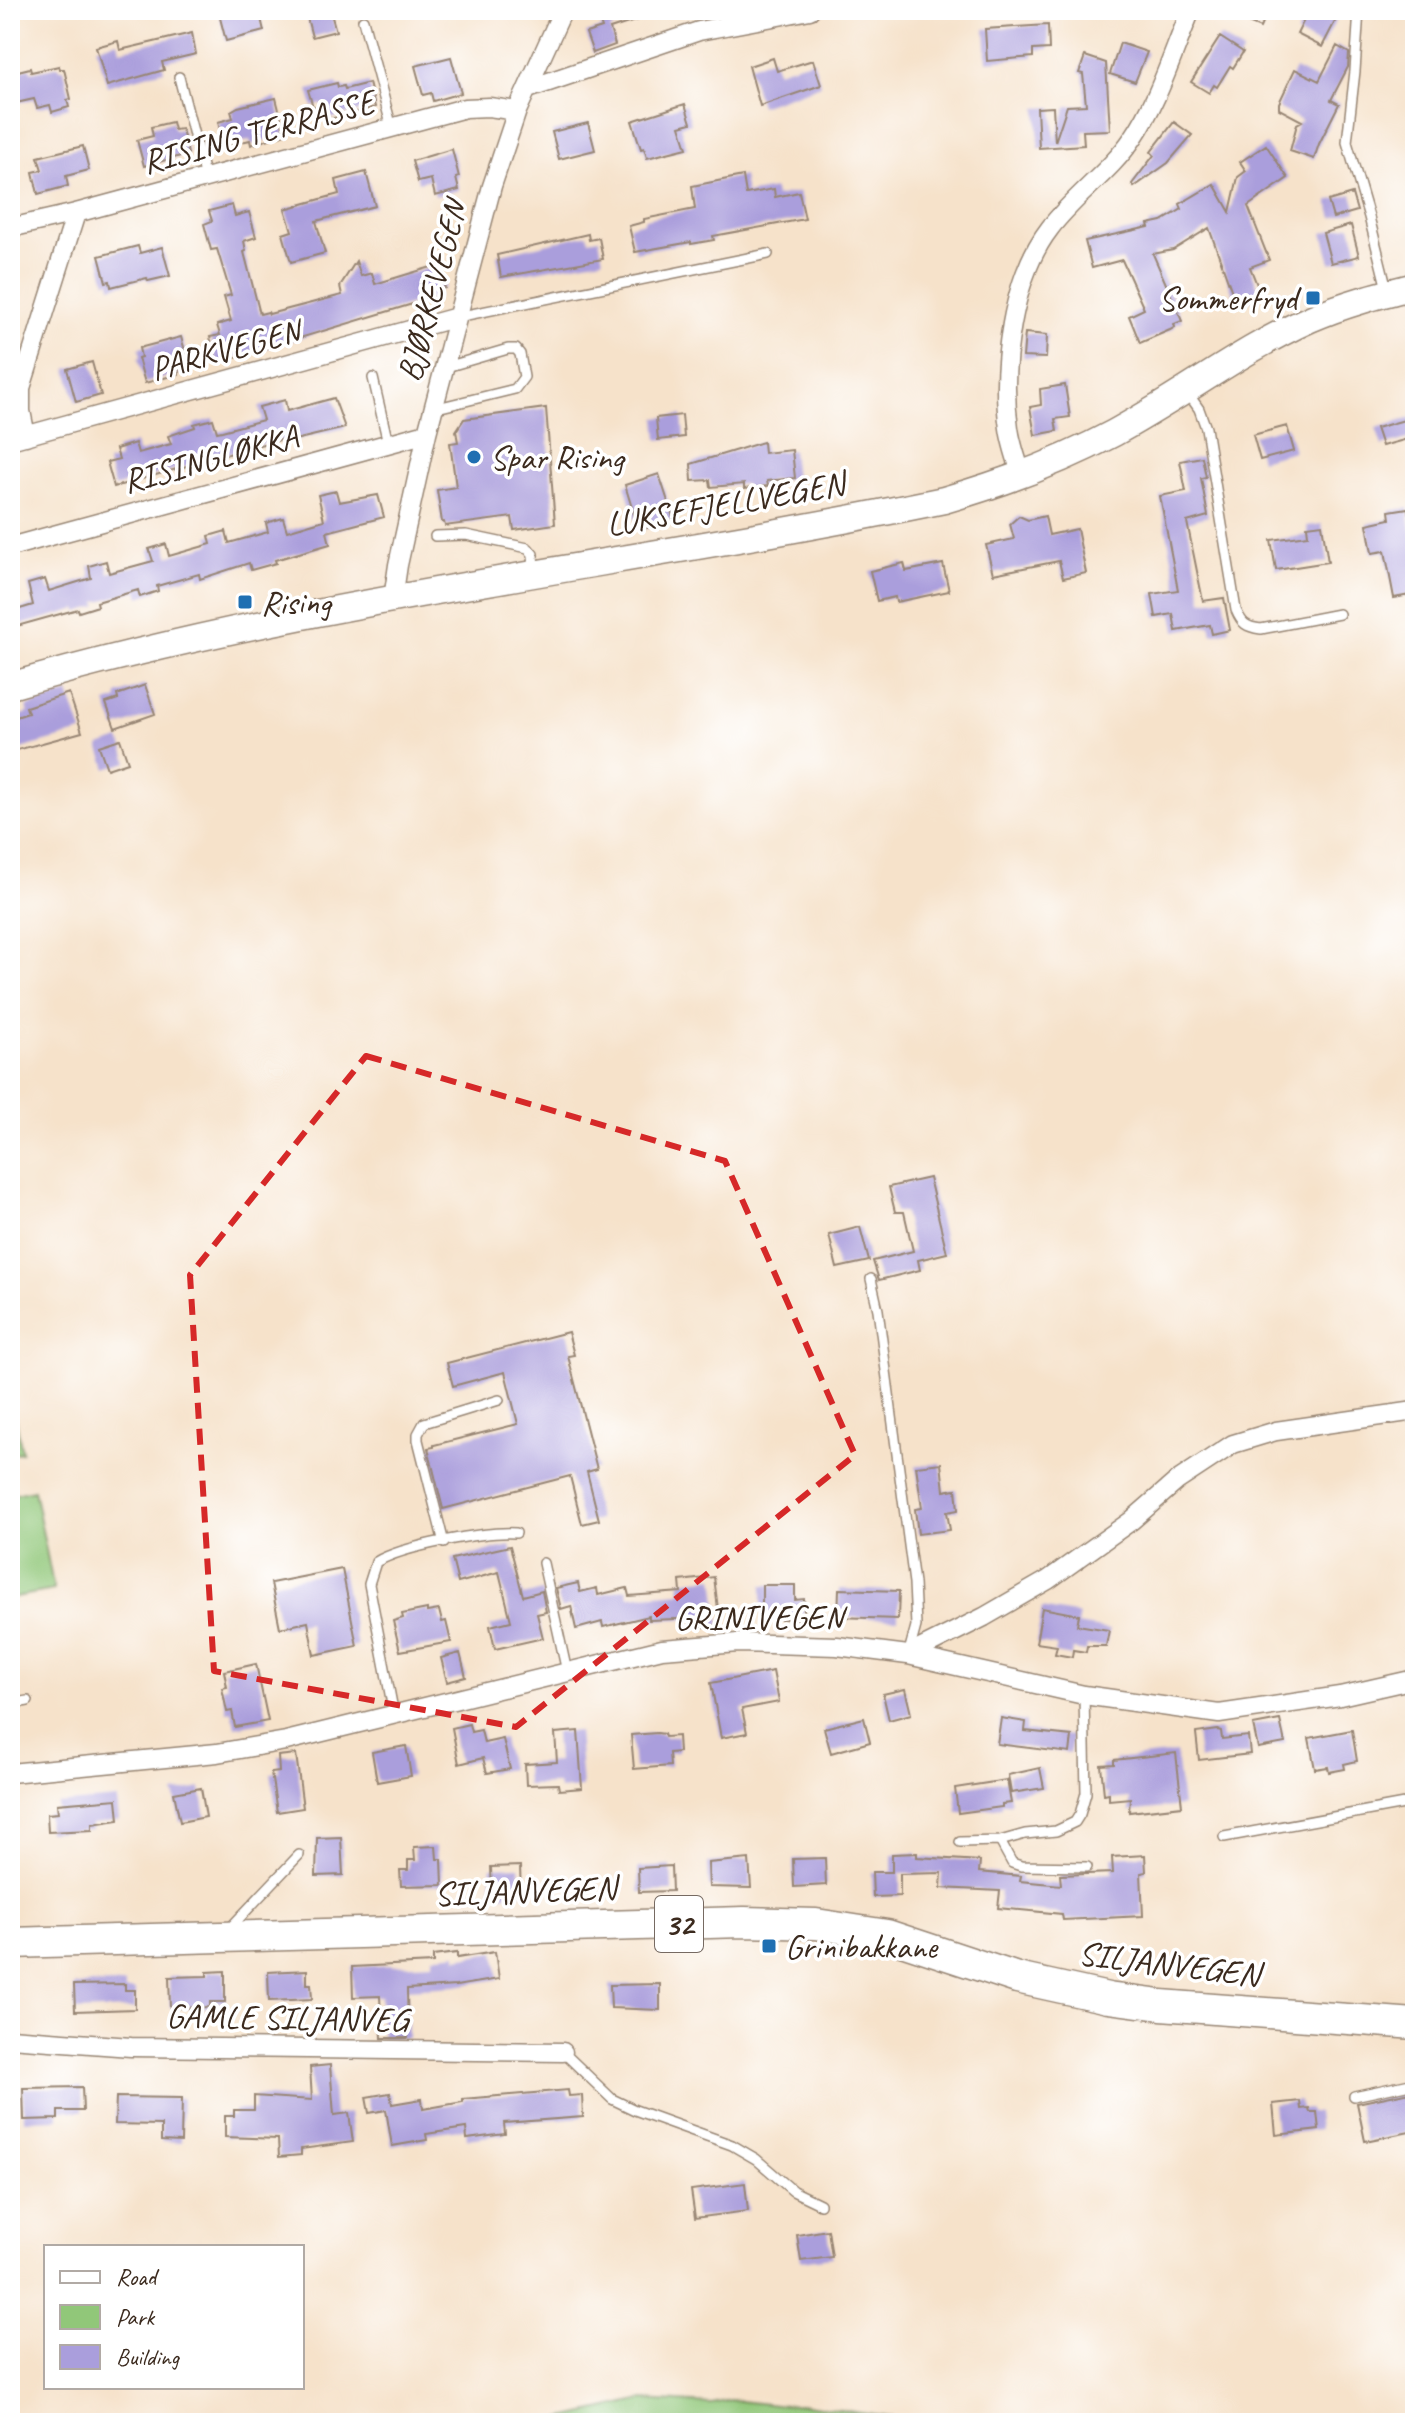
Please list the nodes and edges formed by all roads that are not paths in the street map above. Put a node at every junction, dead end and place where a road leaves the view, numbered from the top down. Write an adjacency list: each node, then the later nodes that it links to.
1 (563, 10): 8 (street, BJØRKEVEGEN)
2 (810, 10): 5 (street)
3 (1191, 10): 26 (street)
4 (1359, 10): 17 (lane)
5 (757, 14): 8 (street)
6 (363, 20): 10 (lane, RISING TERRASSE)
7 (179, 77): 11 (lane)
8 (528, 89): 9 (street, BJØRKEVEGEN)
9 (517, 111): 10 (street, RISING TERRASSE); 18 (street, BJØRKEVEGEN)
10 (392, 128): 11 (street, RISING TERRASSE)
11 (205, 178): 13 (street, RISING TERRASSE)
12 (10, 202): 14 (lane, RISING TERRASSE)
13 (76, 213): 14 (street, RISING TERRASSE); 24 (street)
14 (13, 227)
15 (768, 254): 18 (lane)
16 (1415, 286): 17 (main road, LUKSEFJELLVEGEN)
17 (1388, 292): 21 (main road, LUKSEFJELLVEGEN)
18 (457, 317): 19 (street, BJØRKEVEGEN); 24 (street, PARKVEGEN)
19 (443, 368): 22 (street, BJØRKEVEGEN); 22 (lane)
20 (373, 378): 25 (lane)
21 (1186, 389): 26 (main road, LUKSEFJELLVEGEN); 31 (lane)
22 (433, 409): 23 (street, BJØRKEVEGEN)
23 (427, 433): 25 (street, RISINGLØKKA); 30 (street, BJØRKEVEGEN)
24 (18, 438)
25 (388, 443): 28 (street, RISINGLØKKA)
26 (1022, 476): 29 (main road, LUKSEFJELLVEGEN)
27 (435, 536): 29 (lane)
28 (10, 547)
29 (535, 573): 30 (main road, LUKSEFJELLVEGEN)
30 (393, 599): 32 (main road, LUKSEFJELLVEGEN)
31 (1339, 614)
32 (10, 686)
33 (871, 1279): 39 (lane)
34 (499, 1400): 37 (lane)
35 (1415, 1411): 39 (street)
36 (516, 1533): 37 (lane)
37 (444, 1543): 45 (lane)
38 (543, 1563): 40 (lane)
39 (908, 1655): 40 (street, GRINIVEGEN); 42 (street, GRINIVEGEN)
40 (567, 1672): 45 (street, GRINIVEGEN)
41 (1415, 1679): 42 (street, GRINIVEGEN)
42 (1084, 1695): 49 (lane)
43 (28, 1701): 44 (lane)
44 (10, 1704)
45 (394, 1715): 46 (street, GRINIVEGEN)
46 (10, 1773)
47 (1415, 1802): 48 (lane)
48 (1224, 1837)
49 (1000, 1841): 50 (lane); 52 (lane)
50 (960, 1842)
51 (299, 1855): 53 (lane)
52 (1087, 1867)
53 (222, 1936): 54 (main road, SILJANVEGEN / 32); 55 (main road, SILJANVEGEN / 32)
54 (10, 1943)
55 (1415, 2024)
56 (10, 2038): 57 (street, GAMLE SILJANVEG)
57 (563, 2052): 60 (lane)
58 (1415, 2083): 59 (lane)
59 (1354, 2096)
60 (820, 2204)

